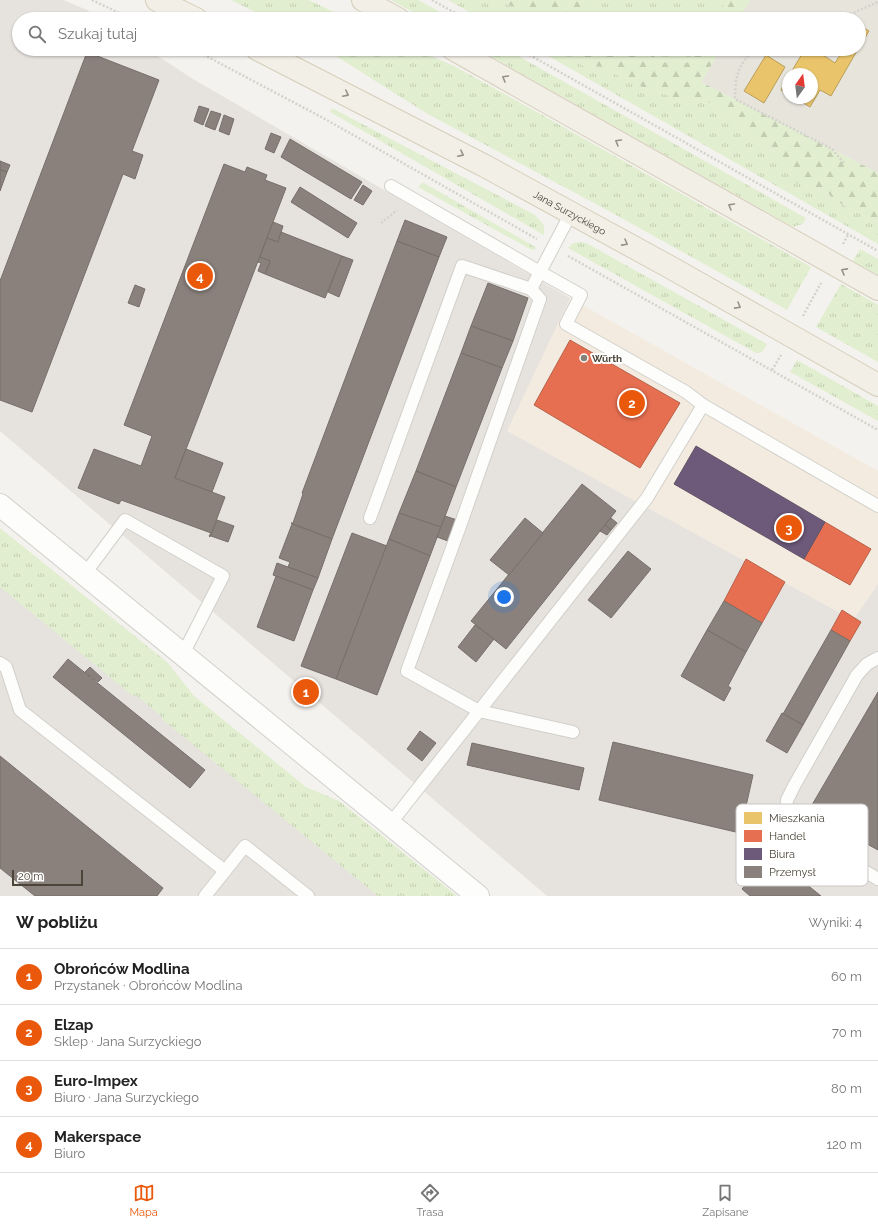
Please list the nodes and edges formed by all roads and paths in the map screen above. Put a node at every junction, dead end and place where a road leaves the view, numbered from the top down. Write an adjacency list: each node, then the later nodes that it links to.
1 (92, 0): 6 (path)
2 (157, 0): 7 (main road)
3 (363, 0): 8 (main road)
4 (432, 0): 9 (path)
5 (878, 2): 10 (path)
6 (117, 12)
7 (182, 12)
8 (385, 12)
9 (453, 12)
10 (855, 12)
11 (206, 56): 21 (path)
12 (271, 56): 19 (main road, Jana Surzyckiego, one-way to 19)
13 (465, 56): 27 (main road, one-way to 13)
14 (532, 56): 22 (path)
15 (748, 56): 16 (path)
16 (844, 164)
17 (391, 186): 24 (lane)
18 (398, 209): 20 (path)
19 (571, 213): 24 (lane); 31 (main road, Jana Surzyckiego, one-way to 31)
20 (381, 224)
21 (541, 241)
22 (878, 251)
23 (564, 254): 30 (path)
24 (540, 272): 26 (lane); 32 (lane)
25 (822, 281): 28 (path)
26 (531, 288): 36 (lane); 41 (lane)
27 (878, 290)
28 (801, 319)
29 (782, 352): 30 (path)
30 (772, 370): 33 (path)
31 (878, 384)
32 (702, 405): 35 (lane); 41 (lane)
33 (878, 430)
34 (0, 506): 37 (street)
35 (878, 506)
36 (370, 518)
37 (84, 575): 38 (street); 38 (lane)
38 (183, 654): 44 (street)
39 (878, 658): 43 (lane)
40 (0, 663): 45 (lane)
41 (479, 711): 42 (lane); 44 (lane)
42 (573, 732)
43 (787, 804)
44 (390, 824): 50 (street)
45 (224, 871): 48 (lane); 49 (lane)
46 (868, 873): 47 (lane)
47 (878, 879)
48 (205, 896)
49 (308, 896)
50 (478, 896)

